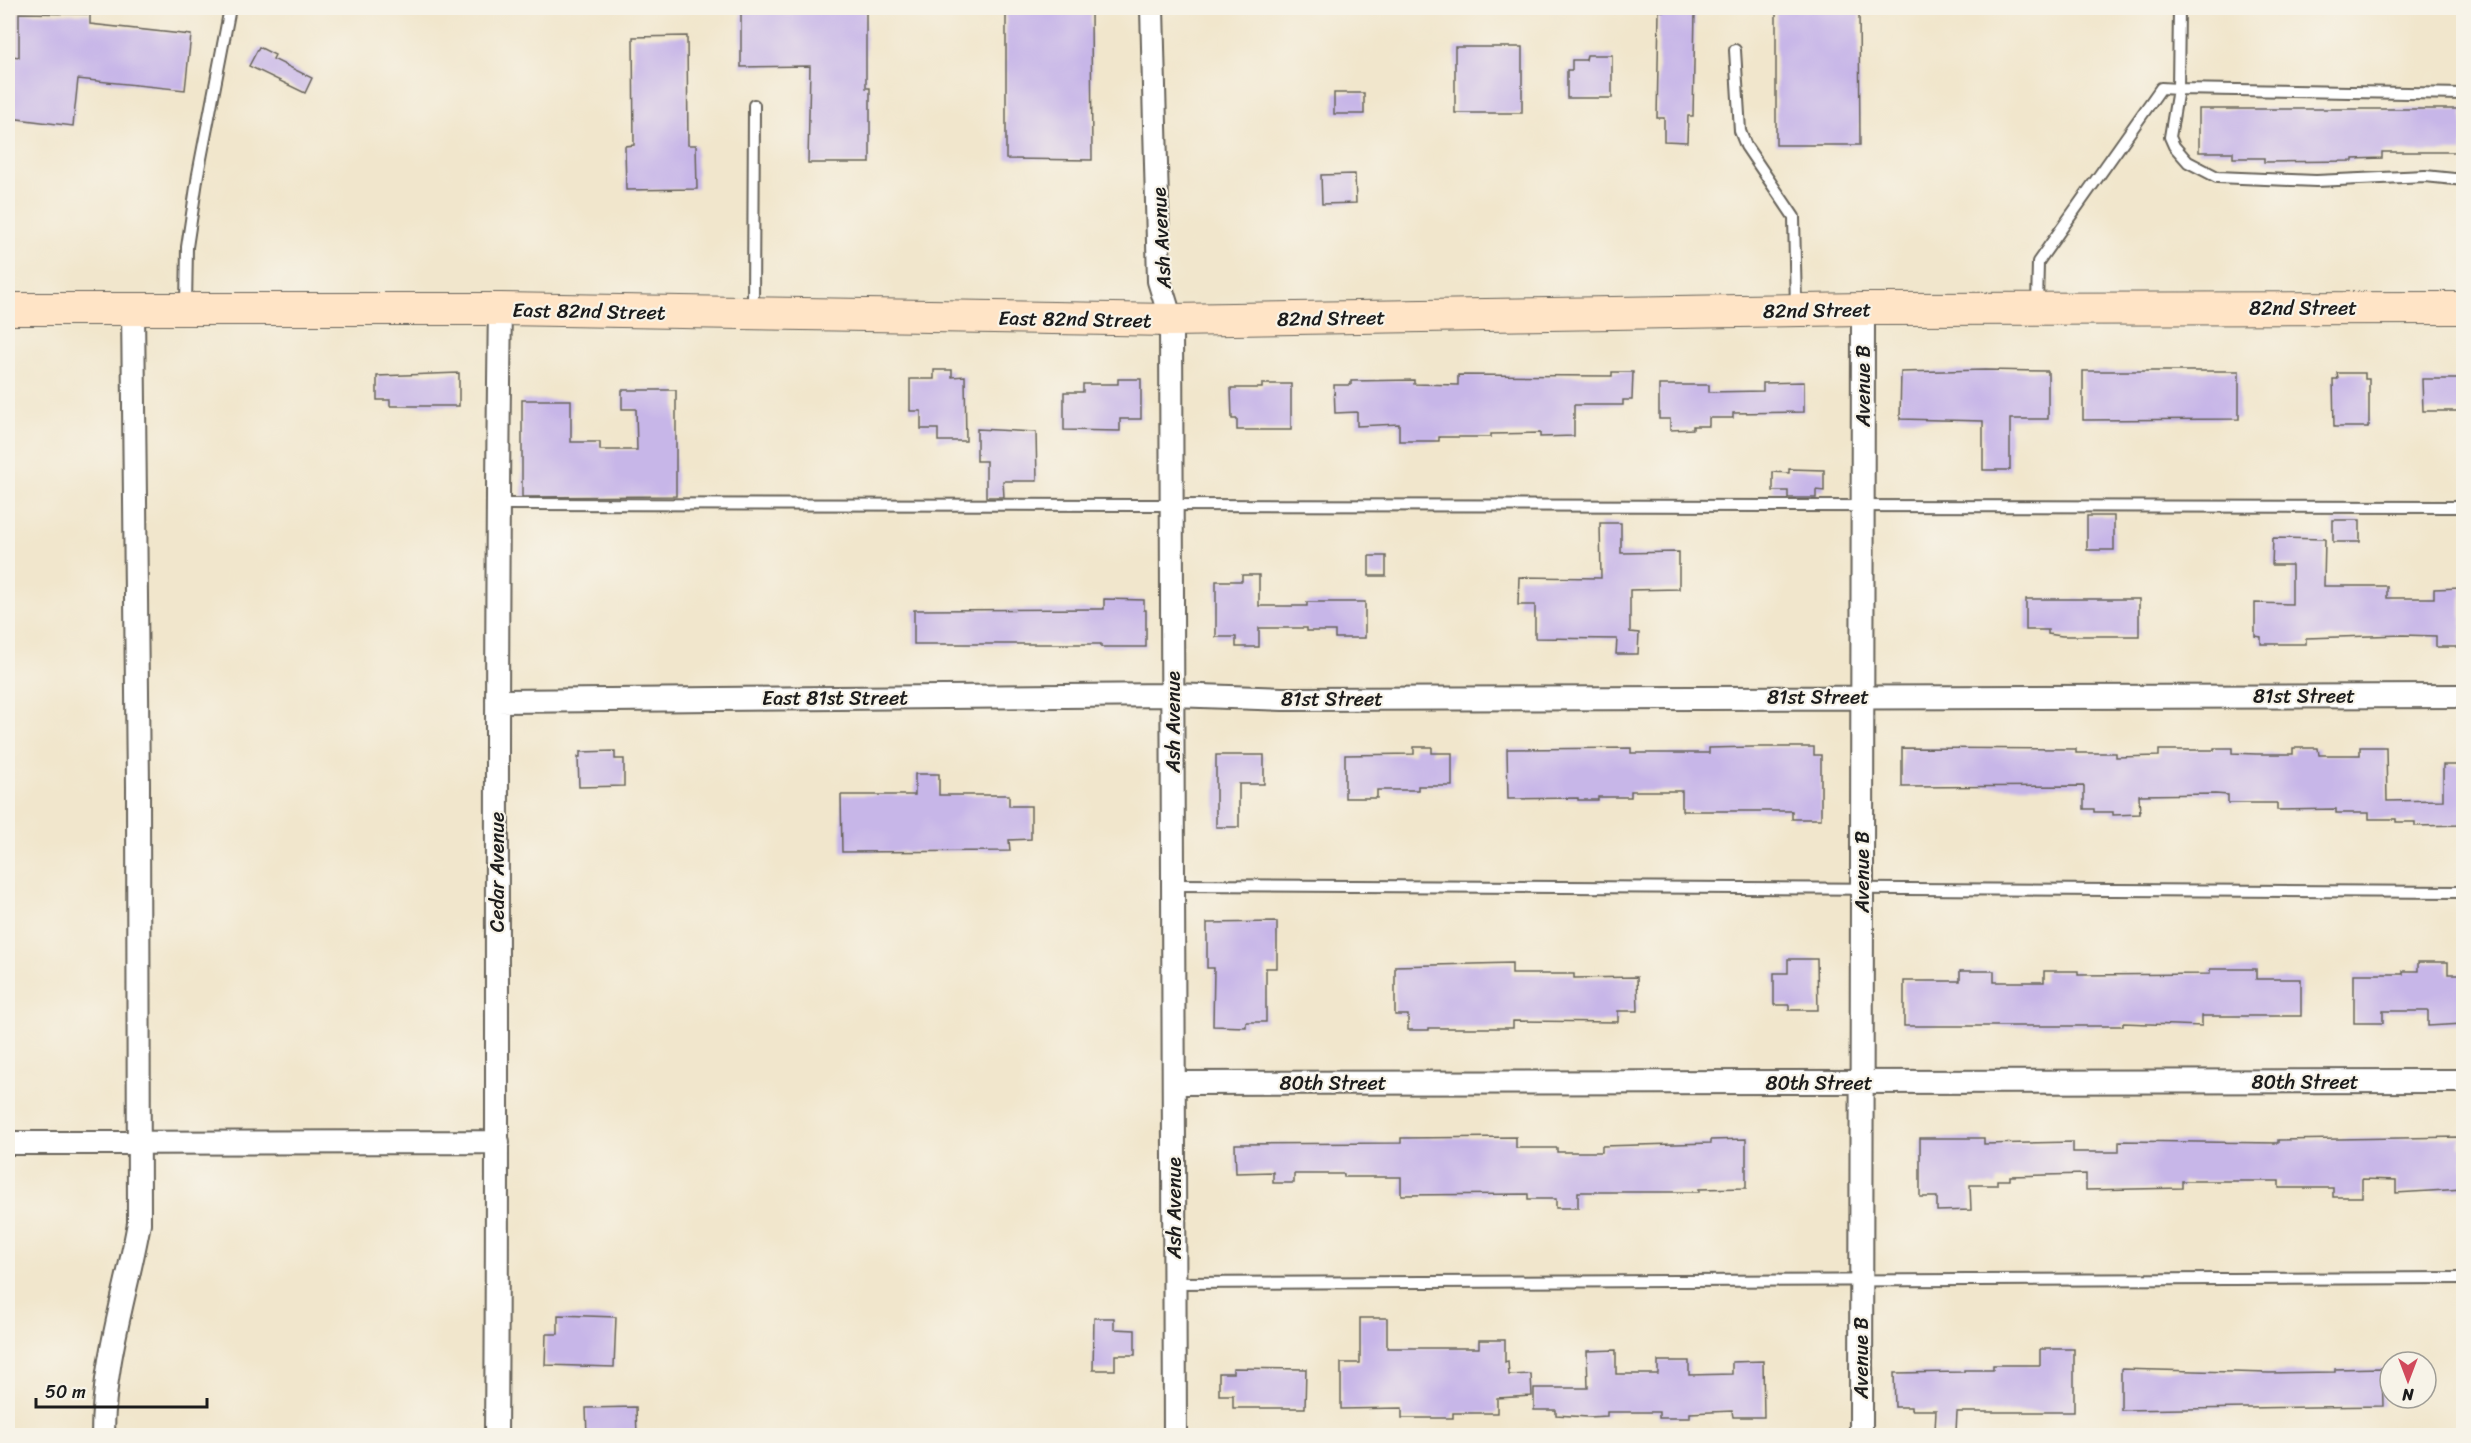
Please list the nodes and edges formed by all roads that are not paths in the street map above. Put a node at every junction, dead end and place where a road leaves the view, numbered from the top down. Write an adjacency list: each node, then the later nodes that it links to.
1 (230, 8): 12 (lane)
2 (2179, 8): 5 (lane)
3 (1152, 9): 18 (street, Ash Avenue)
4 (1735, 50): 16 (lane)
5 (2178, 89): 6 (lane); 8 (lane); 15 (lane)
6 (2463, 94)
7 (754, 105): 17 (lane)
8 (2463, 180)
9 (2463, 308): 15 (street, 82nd Street)
10 (8, 309): 11 (street, East 82nd Street)
11 (133, 309): 12 (street, East 82nd Street); 35 (street)
12 (186, 309): 13 (street, East 82nd Street)
13 (500, 309): 17 (street, East 82nd Street); 19 (street, Cedar Avenue)
14 (1863, 309): 15 (street, 82nd Street); 16 (street, 82nd Street); 21 (street, Avenue B)
15 (2037, 309)
16 (1796, 310): 18 (street, 82nd Street)
17 (753, 314): 18 (street, East 82nd Street)
18 (1171, 320): 20 (street, Ash Avenue)
19 (497, 504): 20 (lane); 26 (street, Cedar Avenue)
20 (1172, 506): 21 (lane); 23 (street, Ash Avenue)
21 (1862, 507): 22 (lane); 25 (street, Avenue B)
22 (2463, 507)
23 (1173, 695): 25 (street, 81st Street); 26 (street, East 81st Street); 27 (street, Ash Avenue)
24 (2463, 696): 25 (street, 81st Street)
25 (1862, 697): 28 (street, Avenue B)
26 (497, 701): 33 (street, Cedar Avenue)
27 (1173, 885): 28 (lane); 31 (street, Ash Avenue)
28 (1862, 890): 29 (lane); 32 (street, Avenue B)
29 (2463, 892)
30 (2463, 1081): 32 (street, 80th Street)
31 (1174, 1083): 32 (street, 80th Street); 38 (street, Ash Avenue)
32 (1861, 1083): 37 (street, Avenue B)
33 (498, 1142): 35 (street); 40 (street, Cedar Avenue)
34 (8, 1143): 35 (street)
35 (140, 1143): 39 (street)
36 (2463, 1278): 37 (lane)
37 (1861, 1281): 38 (lane); 42 (street, Avenue B)
38 (1174, 1283): 41 (street, Ash Avenue)
39 (103, 1436)
40 (496, 1436)
41 (1175, 1436)
42 (1861, 1436)

